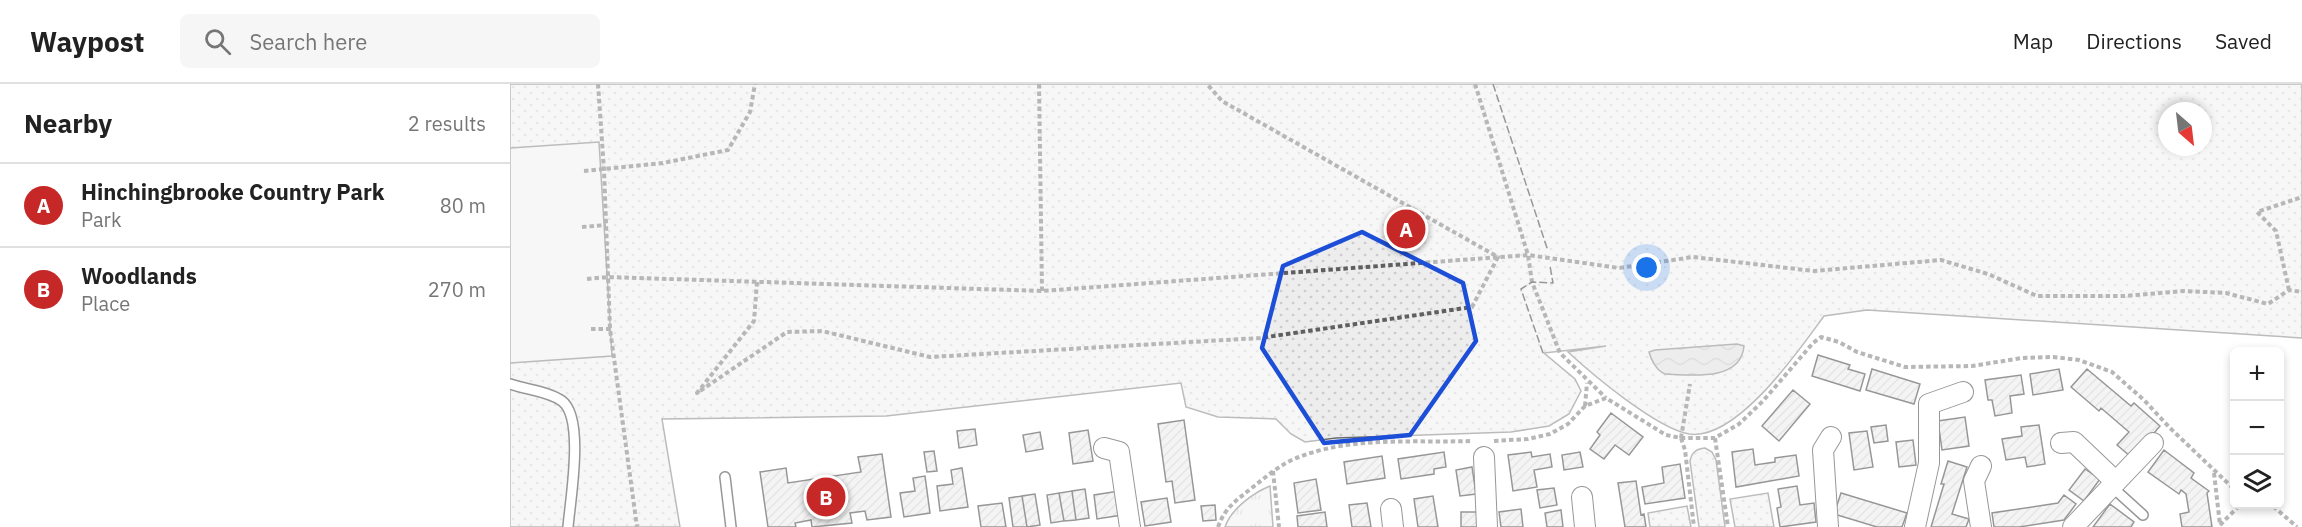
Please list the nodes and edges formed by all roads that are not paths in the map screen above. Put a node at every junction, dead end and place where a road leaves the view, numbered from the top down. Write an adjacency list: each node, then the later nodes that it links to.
1 (510, 384): 13 (lane)
2 (1963, 393): 19 (street)
3 (1831, 437): 18 (street)
4 (2061, 443): 10 (street)
5 (2153, 443): 10 (street)
6 (1104, 448): 15 (street)
7 (1484, 457): 16 (street)
8 (1981, 466): 20 (street)
9 (725, 477): 14 (lane)
10 (2114, 484): 12 (lane); 21 (street)
11 (1581, 497): 17 (street)
12 (2143, 515)
13 (568, 527)
14 (731, 527)
15 (1130, 527)
16 (1487, 527)
17 (1585, 527)
18 (1828, 527)
19 (1915, 527)
20 (1981, 527)
21 (2073, 527)

